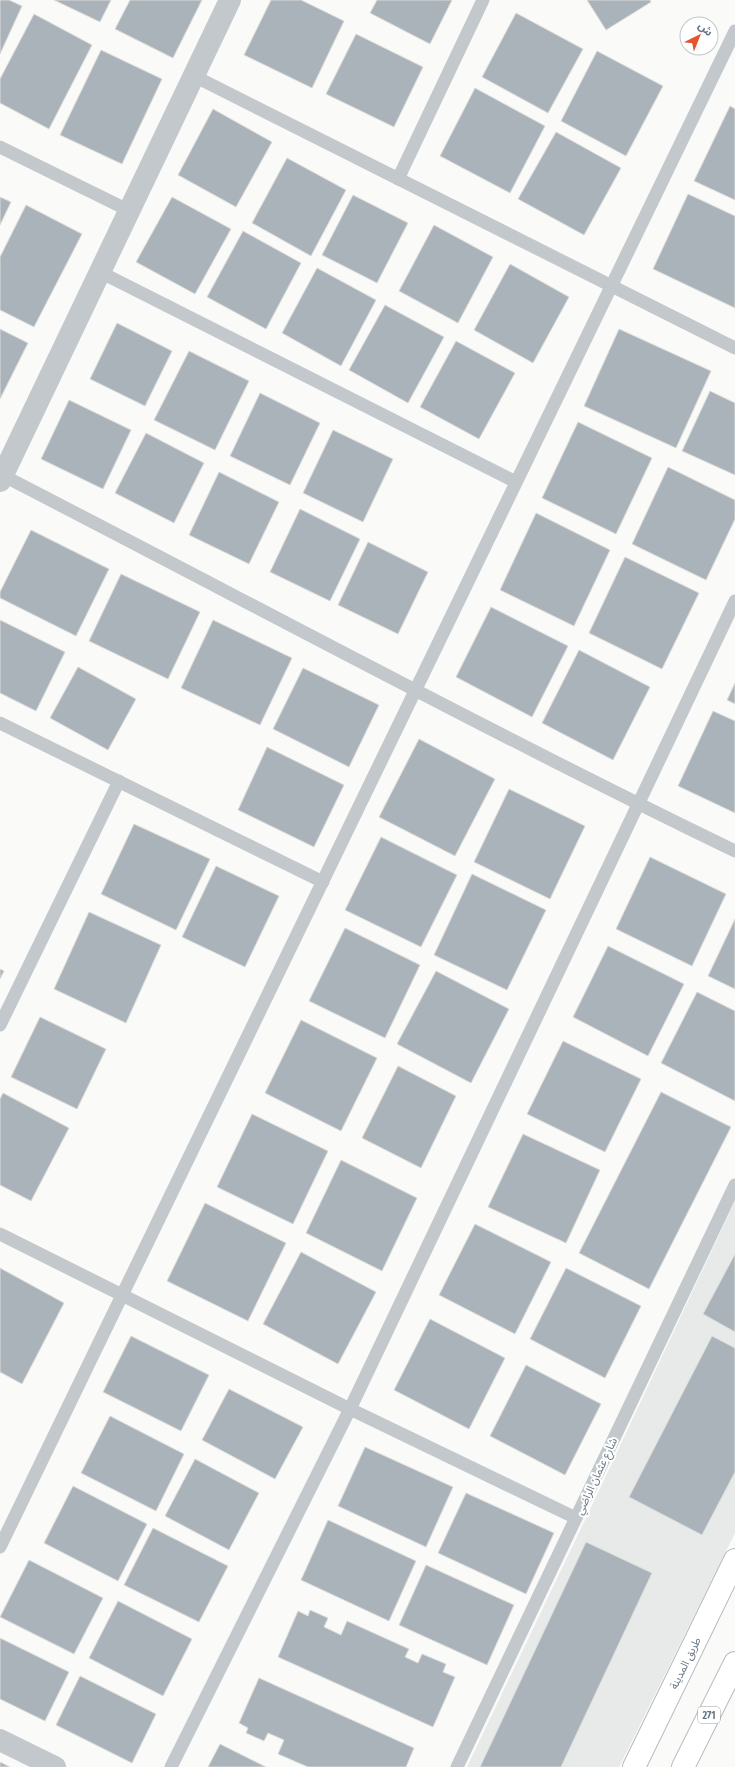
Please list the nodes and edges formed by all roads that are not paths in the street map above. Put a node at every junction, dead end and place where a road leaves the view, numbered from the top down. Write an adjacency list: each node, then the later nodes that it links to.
1 (230, 0): 4 (street)
2 (483, 0): 6 (lane)
3 (735, 31): 9 (lane)
4 (194, 76): 6 (lane); 7 (street)
5 (0, 147): 7 (lane)
6 (398, 179): 9 (lane)
7 (130, 211): 8 (street)
8 (100, 272): 11 (street); 12 (lane)
9 (611, 286): 10 (lane); 12 (lane)
10 (735, 348)
11 (1, 477): 14 (lane)
12 (516, 482): 14 (lane)
13 (735, 601): 17 (lane)
14 (415, 691): 17 (lane); 19 (lane)
15 (0, 723): 16 (lane)
16 (119, 781): 19 (lane); 20 (lane)
17 (638, 804): 18 (lane); 24 (lane)
18 (735, 851)
19 (323, 882): 23 (lane)
20 (0, 1025)
21 (735, 1185): 25 (lane, شارع عثمان الراضي)
22 (0, 1234): 23 (lane)
23 (122, 1295): 24 (lane); 26 (lane)
24 (350, 1409): 25 (lane); 31 (lane)
25 (576, 1518): 32 (lane, شارع عثمان الراضي)
26 (0, 1547)
27 (735, 1560): 33 (main road, طريق المدينة)
28 (735, 1663): 34 (main road, 271)
29 (0, 1740): 30 (street)
30 (55, 1767)
31 (171, 1767)
32 (457, 1767)
33 (634, 1767)
34 (683, 1767)

